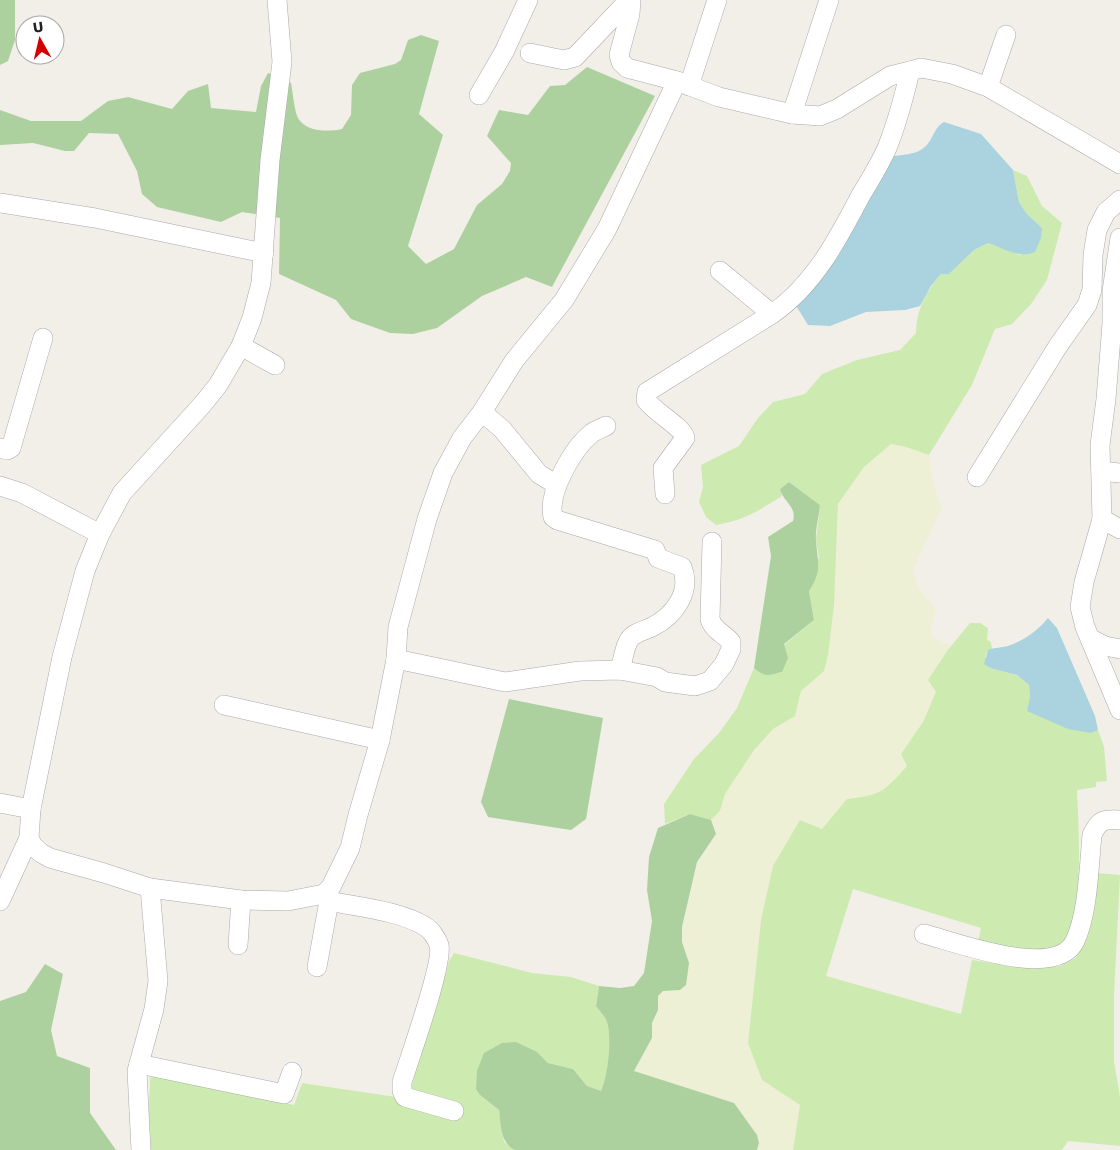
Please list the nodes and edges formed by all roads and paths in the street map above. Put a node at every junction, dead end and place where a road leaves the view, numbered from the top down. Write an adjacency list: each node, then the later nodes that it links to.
1 (277, 0): 17 (street)
2 (528, 0): 11 (street)
3 (630, 0): 7 (street); 9 (street)
4 (718, 0): 9 (street)
5 (829, 0): 12 (street)
6 (1006, 35): 10 (street)
7 (530, 53)
8 (910, 71): 10 (street); 12 (street); 20 (street)
9 (683, 83): 12 (street); 25 (street)
10 (988, 87): 13 (street)
11 (480, 95)
12 (792, 114)
13 (1120, 164)
14 (1120, 200): 30 (street)
15 (0, 203): 17 (street)
16 (1120, 238): 19 (street)
17 (264, 252): 22 (street)
18 (720, 271): 20 (street)
19 (1116, 297): 24 (street)
20 (772, 314): 33 (street)
21 (43, 338): 27 (street)
22 (241, 346): 23 (street); 36 (street)
23 (275, 365)
24 (1113, 400): 28 (street)
25 (482, 412): 32 (street); 40 (street)
26 (606, 426): 32 (street)
27 (0, 448)
28 (1101, 470): 29 (street); 34 (street)
29 (1120, 473)
30 (977, 477)
31 (0, 486): 36 (street)
32 (557, 486): 41 (street)
33 (665, 494)
34 (1102, 519): 35 (street); 38 (street)
35 (1120, 529)
36 (100, 534): 46 (street)
37 (712, 542): 41 (street)
38 (1091, 639): 39 (street); 43 (street)
39 (1120, 649)
40 (396, 659): 41 (street); 44 (street)
41 (620, 670)
42 (224, 705): 44 (street)
43 (1120, 710)
44 (380, 740): 50 (street)
45 (0, 803): 46 (street)
46 (31, 809): 48 (street)
47 (1120, 820): 53 (street)
48 (29, 838): 49 (street); 51 (street)
49 (144, 886): 52 (street); 56 (street)
50 (327, 898): 52 (street); 55 (street); 58 (street)
51 (0, 900)
52 (241, 900): 54 (street)
53 (924, 934)
54 (238, 945)
55 (317, 967)
56 (139, 1064): 57 (street); 59 (street)
57 (292, 1072)
58 (454, 1111)
59 (141, 1150)

